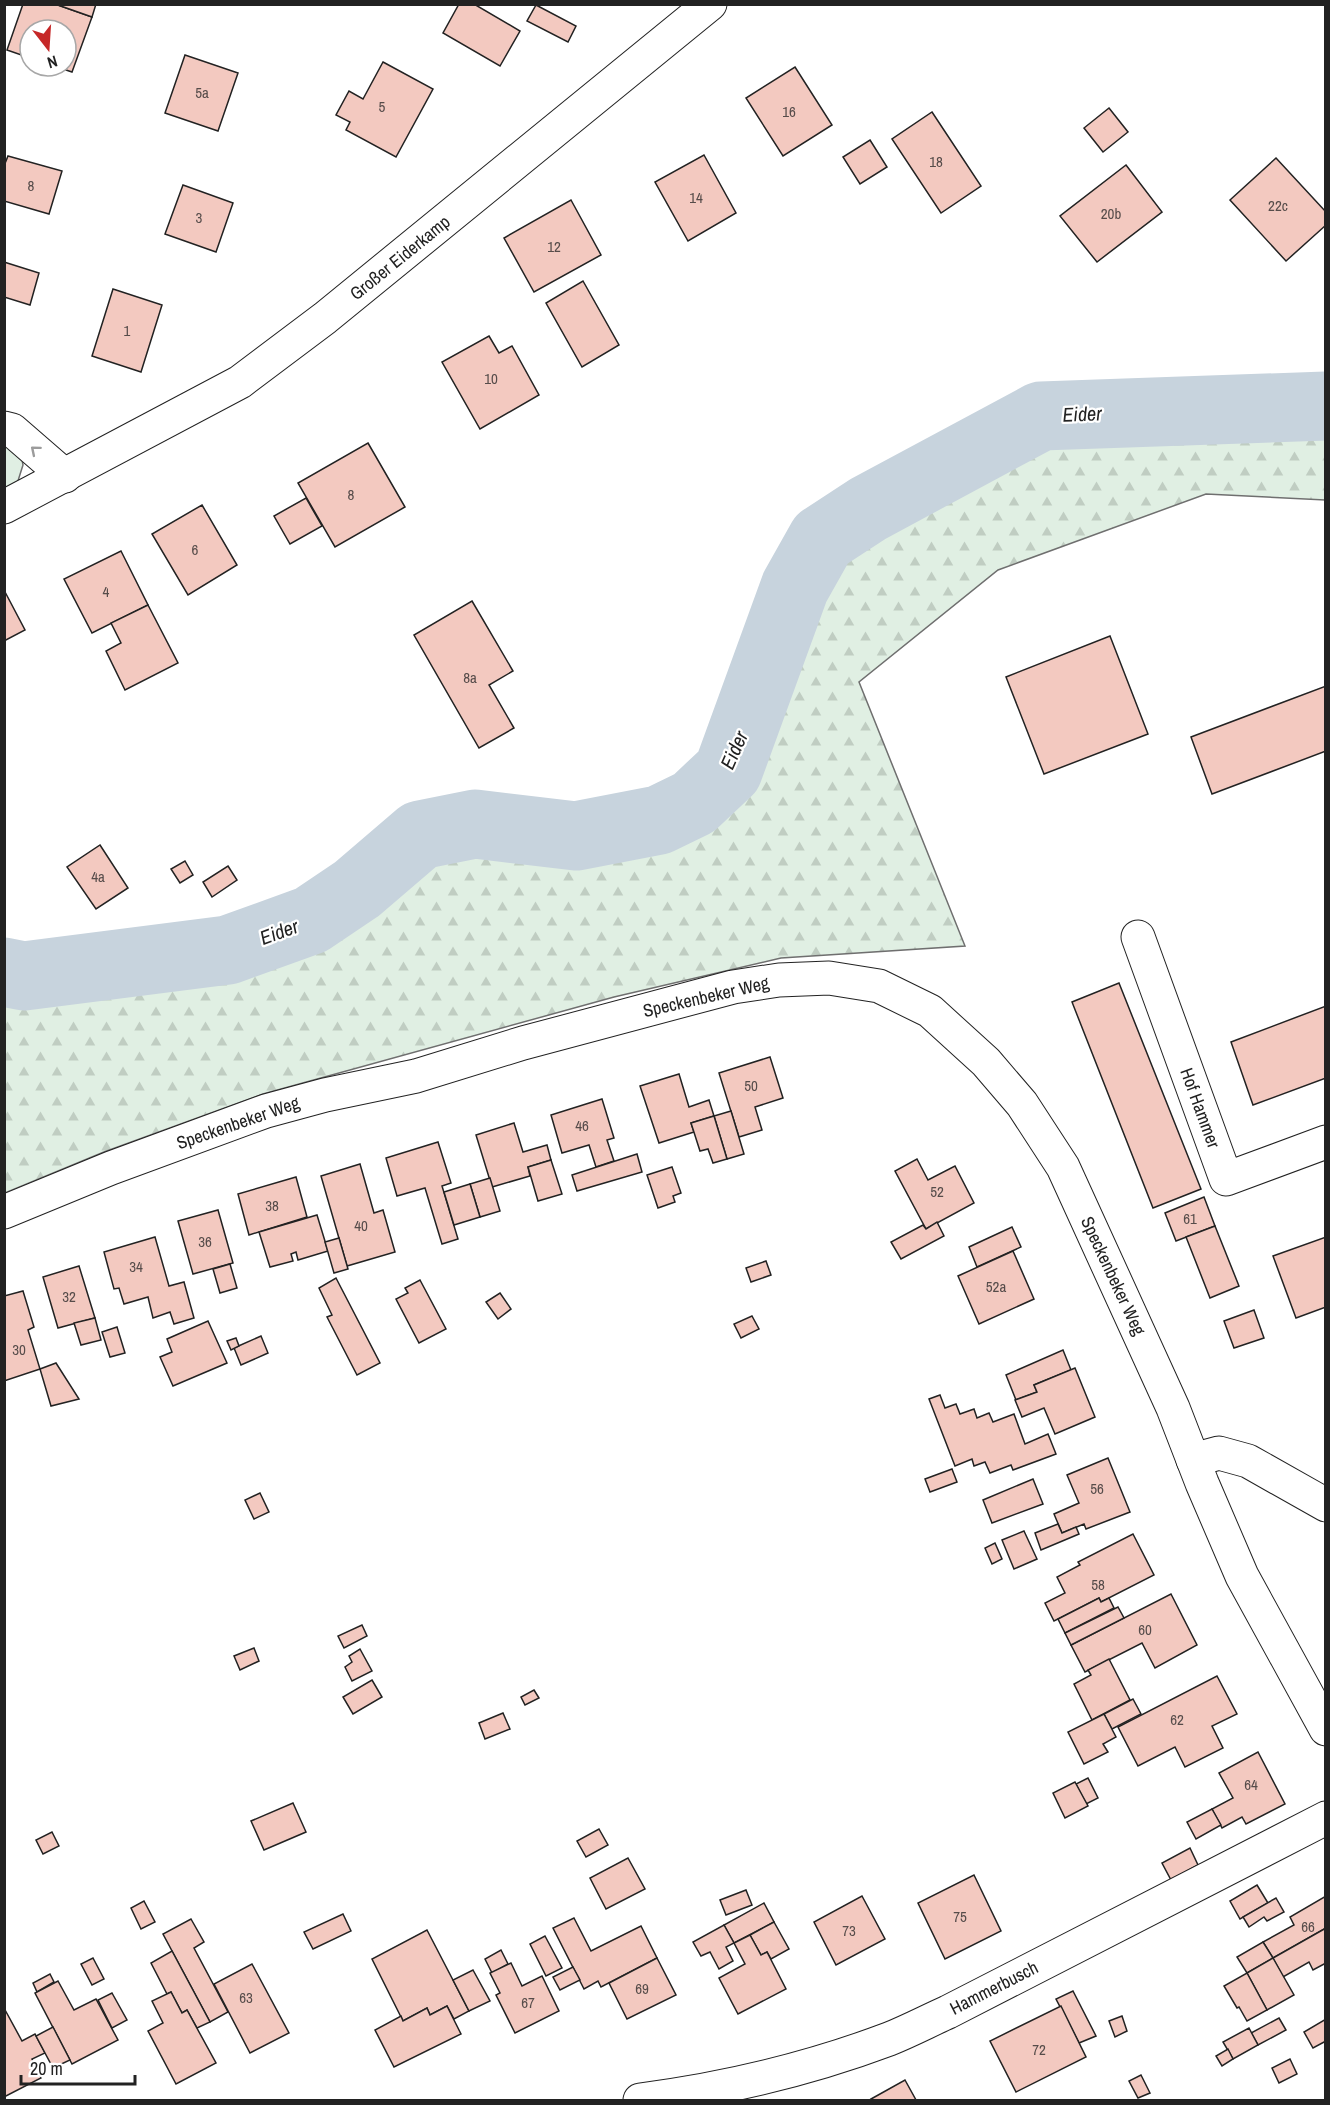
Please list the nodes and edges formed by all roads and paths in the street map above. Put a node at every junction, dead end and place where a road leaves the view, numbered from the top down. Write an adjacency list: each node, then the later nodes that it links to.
1 (710, 4): 3 (street, Großer Eiderkamp)
2 (4, 428): 3 (street, one-way to 2)
3 (65, 476): 4 (street, Großer Eiderkamp)
4 (4, 507)
5 (1138, 937): 6 (street, Hof Hammer)
6 (1326, 1142)
7 (4, 1212): 8 (street, Speckenbeker Weg)
8 (1193, 1460): 9 (street); 10 (street, Speckenbeker Weg)
9 (1326, 1505)
10 (1326, 1730)
11 (1326, 1818): 12 (street, Hammerbusch)
12 (640, 2100)

